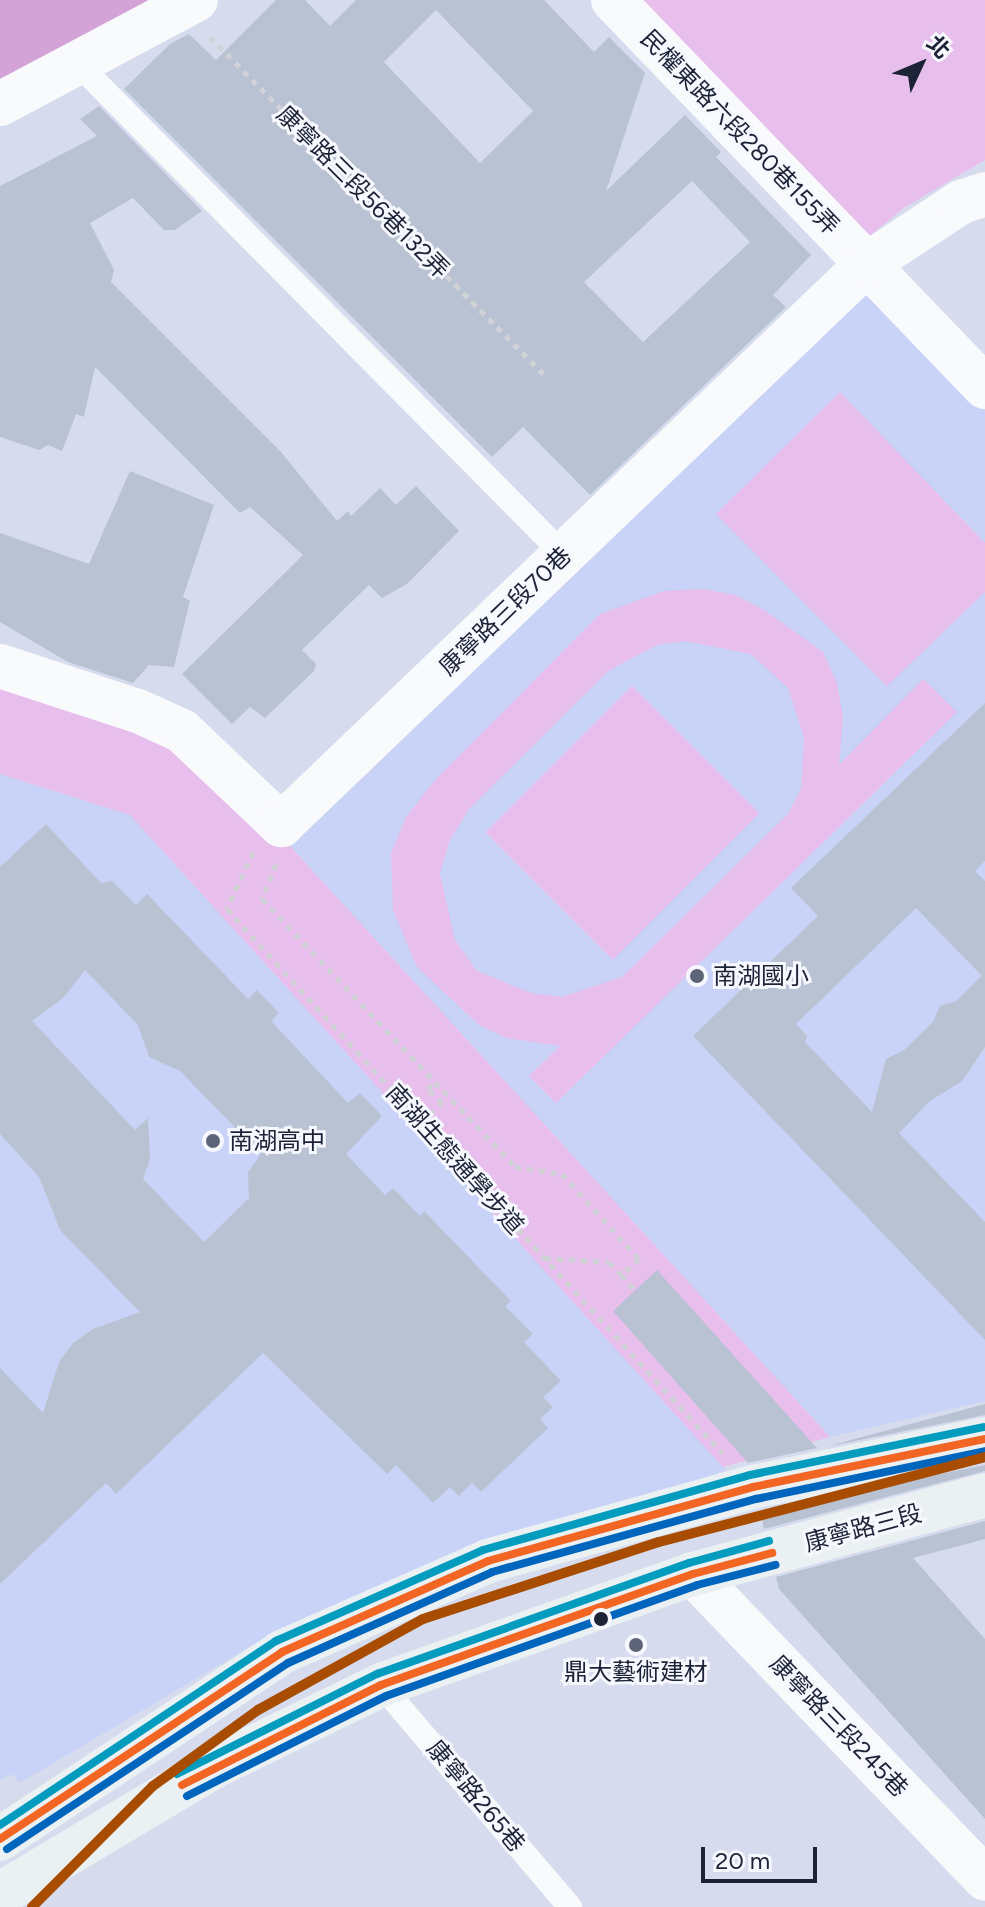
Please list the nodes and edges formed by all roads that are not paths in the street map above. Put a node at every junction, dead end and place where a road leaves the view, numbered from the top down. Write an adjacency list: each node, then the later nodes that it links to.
1 (613, 0): 6 (street, 民權東路六段280巷155弄)
2 (189, 4): 3 (street)
3 (77, 63): 4 (street); 8 (lane)
4 (0, 104)
5 (985, 194): 6 (street, 康寧路三段70巷)
6 (867, 264): 7 (street, 民權東路六段280巷155弄); 8 (street, 康寧路三段70巷)
7 (985, 387)
8 (564, 555): 9 (street, 康寧路三段70巷)
9 (0, 666)
10 (985, 1439): 14 (main road)
11 (985, 1495): 12 (main road, 康寧路三段)
12 (693, 1574): 13 (main road, 康寧路三段); 15 (street, 康寧路三段245巷)
13 (381, 1685): 16 (main road, 康寧路三段); 17 (lane, 康寧路265巷)
14 (0, 1839)
15 (985, 1879)
16 (0, 1894)
17 (570, 1907)

